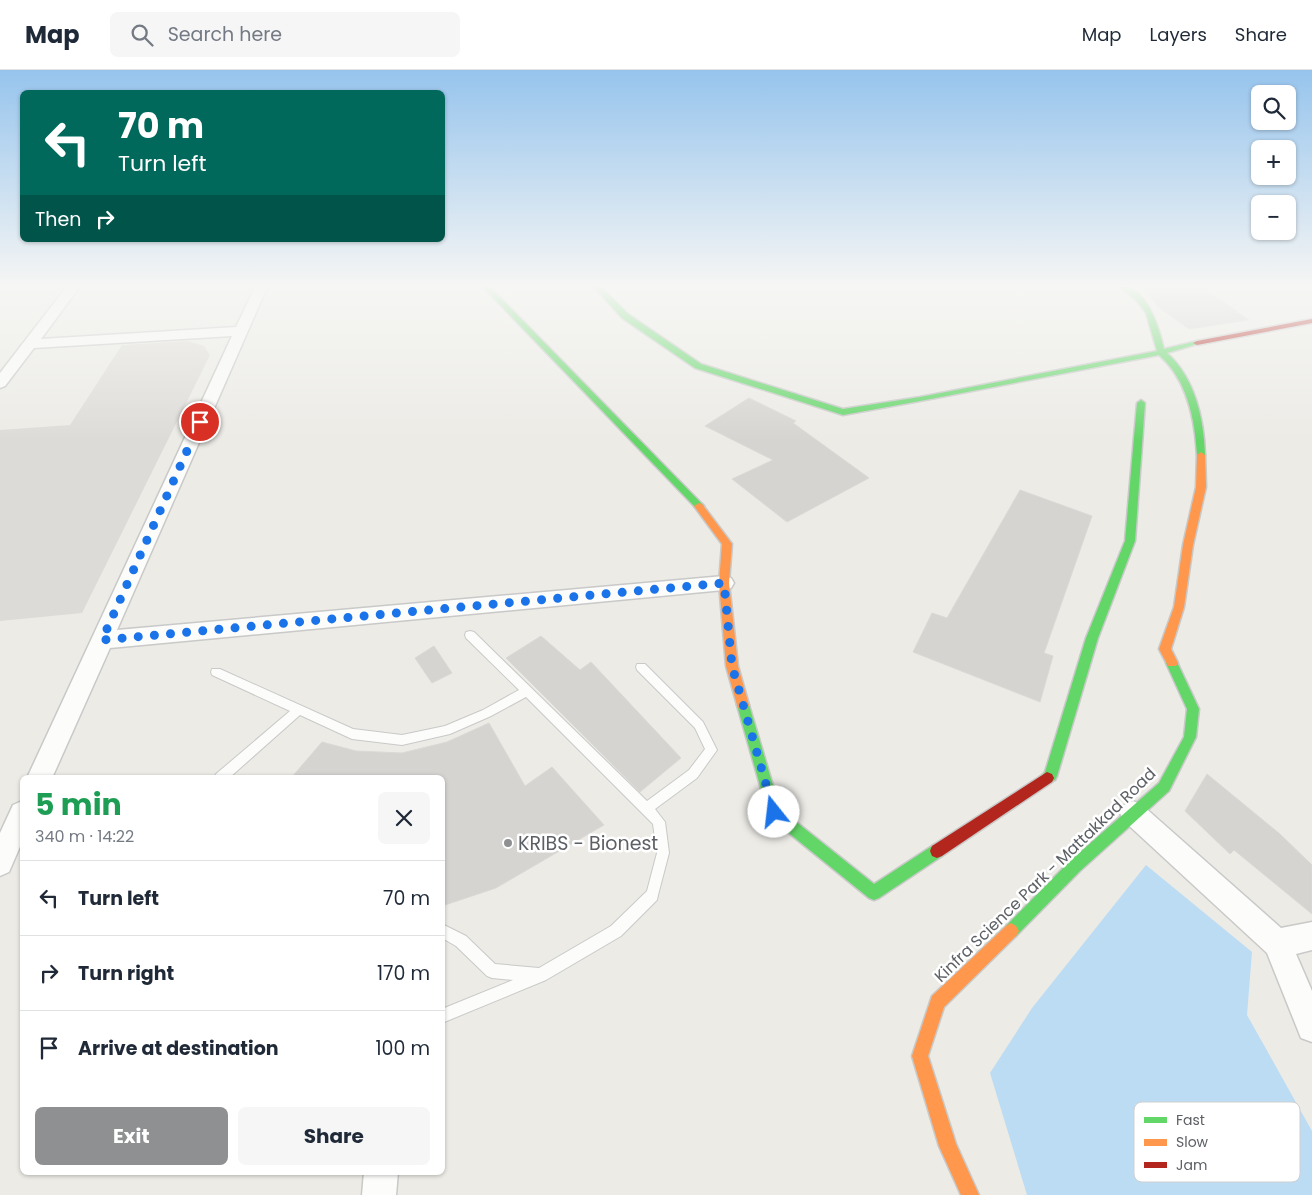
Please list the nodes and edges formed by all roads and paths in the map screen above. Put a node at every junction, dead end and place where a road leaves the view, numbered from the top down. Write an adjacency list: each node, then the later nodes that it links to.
1 (36, 338): 8 (street)
2 (136, 338): 8 (street)
3 (237, 338): 14 (street)
4 (535, 338): 12 (street)
5 (656, 338): 9 (street)
6 (1158, 338): 9 (street)
7 (1220, 338): 9 (street)
8 (31, 344): 10 (street)
9 (1161, 352): 22 (street, Kinfra Science Park - Mattakkad Road)
10 (0, 383)
11 (1141, 403): 12 (street)
12 (724, 583): 14 (street)
13 (470, 635): 17 (lane)
14 (102, 640): 19 (street)
15 (641, 666): 21 (lane)
16 (216, 672): 18 (lane)
17 (526, 691): 18 (lane); 21 (lane)
18 (299, 710): 20 (lane)
19 (40, 775)
20 (223, 775)
21 (646, 808): 28 (lane)
22 (1133, 813): 27 (street); 33 (street, Kinfra Science Park - Mattakkad Road)
23 (12, 826): 24 (street)
24 (0, 863)
25 (445, 932): 28 (lane)
26 (1312, 936): 27 (street)
27 (1277, 943): 30 (street)
28 (541, 975): 29 (lane)
29 (445, 1015)
30 (1312, 1027)
31 (381, 1175): 32 (street)
32 (379, 1195)
33 (970, 1195)

